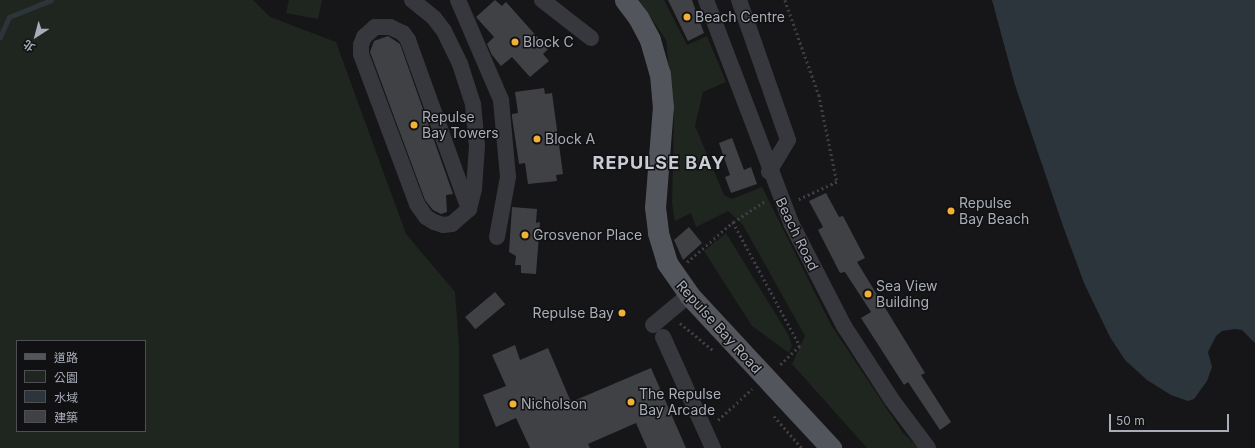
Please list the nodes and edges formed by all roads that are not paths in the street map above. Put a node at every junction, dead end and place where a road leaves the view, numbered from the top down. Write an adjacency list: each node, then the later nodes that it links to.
1 (412, 0): 9 (street)
2 (458, 0): 10 (street)
3 (542, 0): 7 (street)
4 (625, 0): 11 (main road, Repulse Bay Road)
5 (706, 0): 8 (street, Beach Road)
6 (739, 0): 8 (street)
7 (591, 38)
8 (769, 172): 14 (street, Beach Road)
9 (469, 209): 9 (street)
10 (497, 237)
11 (688, 295): 12 (street); 13 (main road, Repulse Bay Road)
12 (713, 448)
13 (831, 448)
14 (928, 448)

